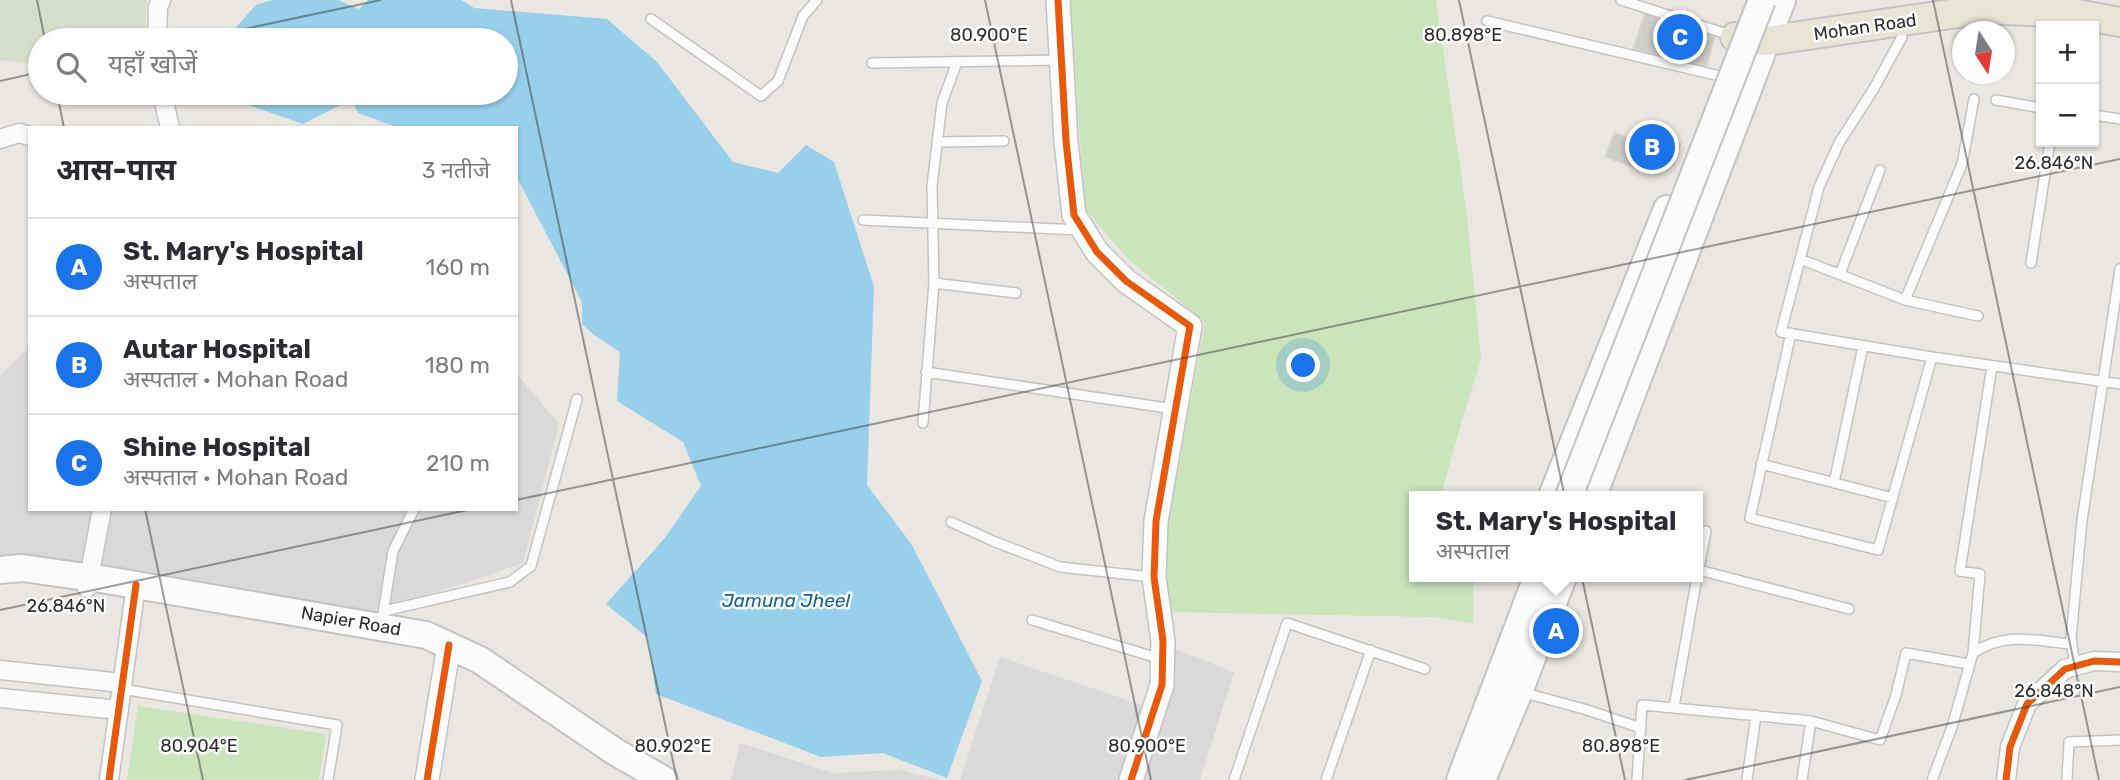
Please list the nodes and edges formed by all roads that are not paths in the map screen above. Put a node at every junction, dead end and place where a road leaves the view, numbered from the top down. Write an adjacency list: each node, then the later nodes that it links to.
1 (160, 0): 13 (street)
2 (817, 0): 8 (lane)
3 (1058, 0): 16 (street)
4 (1621, 0): 14 (lane)
5 (1749, 0): 14 (main road)
6 (1762, 0): 57 (main road, bridge)
7 (1782, 0): 15 (main road)
8 (651, 19)
9 (2070, 20): 11 (main road, Mohan Road); 12 (main road, Mohan Road)
10 (1487, 21): 19 (lane)
11 (1900, 22): 15 (main road, Mohan Road); 36 (lane)
12 (2120, 22)
13 (157, 28)
14 (1735, 37): 15 (main road, Mohan Road); 19 (main road)
15 (1766, 41): 58 (main road)
16 (1061, 60): 17 (lane); 35 (street)
17 (957, 62): 18 (lane); 30 (lane)
18 (872, 63)
19 (1720, 76): 56 (main road)
20 (1974, 99): 42 (lane)
21 (1996, 100): 23 (lane)
22 (165, 105): 26 (street)
23 (2036, 107)
24 (2099, 116): 25 (lane)
25 (2120, 119)
26 (170, 126)
27 (28, 135): 28 (street)
28 (0, 139)
29 (1004, 141): 30 (lane)
30 (937, 142): 34 (lane)
31 (2049, 147): 37 (lane)
32 (1880, 170): 39 (lane)
33 (863, 220): 34 (lane)
34 (933, 222): 35 (lane); 40 (lane)
35 (1084, 231): 52 (street)
36 (1800, 259): 39 (lane); 44 (lane)
37 (2031, 264)
38 (2120, 269): 49 (lane)
39 (1840, 275): 42 (lane)
40 (934, 283): 41 (lane); 48 (lane)
41 (1016, 293)
42 (1905, 300): 43 (lane)
43 (1978, 316)
44 (1791, 334): 45 (lane); 54 (lane)
45 (1863, 345): 46 (lane); 55 (lane)
46 (1932, 357): 47 (lane); 59 (lane)
47 (1992, 366): 49 (lane); 81 (lane)
48 (926, 372): 52 (lane); 53 (lane)
49 (2104, 381): 50 (lane); 78 (lane)
50 (2120, 384)
51 (577, 400): 76 (lane)
52 (1176, 409): 67 (street)
53 (923, 424)
54 (1762, 464): 55 (lane); 59 (lane)
55 (1834, 483): 59 (lane)
56 (1554, 491)
57 (1571, 491)
58 (1595, 491)
59 (1893, 498)
60 (102, 511): 73 (street)
61 (413, 511): 76 (lane)
62 (951, 522): 67 (lane)
63 (1706, 531): 64 (lane)
64 (1703, 547)
65 (0, 570): 73 (main road, Napier Road)
66 (1703, 575): 75 (lane)
67 (1154, 577): 82 (street)
68 (0, 581): 73 (main road)
69 (1518, 582): 104 (main road)
70 (1535, 582): 105 (main road)
71 (1561, 582): 89 (main road)
72 (1697, 582): 91 (lane)
73 (88, 584): 74 (main road, Napier Road)
74 (135, 591): 76 (main road, Napier Road); 80 (main road); 88 (street)
75 (1849, 609)
76 (382, 619): 80 (main road, Napier Road)
77 (1032, 620): 82 (lane)
78 (2071, 644): 81 (lane); 85 (lane)
79 (1371, 650): 86 (lane); 102 (lane); 103 (lane)
80 (448, 652): 97 (main road, Napier Road); 100 (street)
81 (1973, 653): 84 (lane)
82 (1162, 660): 101 (street)
83 (2120, 662): 85 (street)
84 (1968, 664): 94 (lane); 110 (lane)
85 (2075, 666): 111 (street)
86 (1425, 669)
87 (0, 670): 88 (street)
88 (122, 686): 92 (street); 99 (lane)
89 (1519, 692): 95 (lane); 106 (main road)
90 (0, 698): 92 (street)
91 (1674, 707): 93 (lane); 95 (lane)
92 (119, 710): 98 (street)
93 (1756, 715): 94 (lane); 108 (lane)
94 (1811, 721): 109 (lane)
95 (1641, 728): 107 (lane)
96 (2120, 740): 112 (lane)
97 (654, 779)
98 (109, 780)
99 (328, 780)
100 (427, 780)
101 (1131, 780)
102 (1234, 780)
103 (1326, 780)
104 (1442, 780)
105 (1460, 780)
106 (1482, 780)
107 (1637, 780)
108 (1747, 780)
109 (1802, 780)
110 (1932, 780)
111 (2006, 780)
112 (2067, 780)

